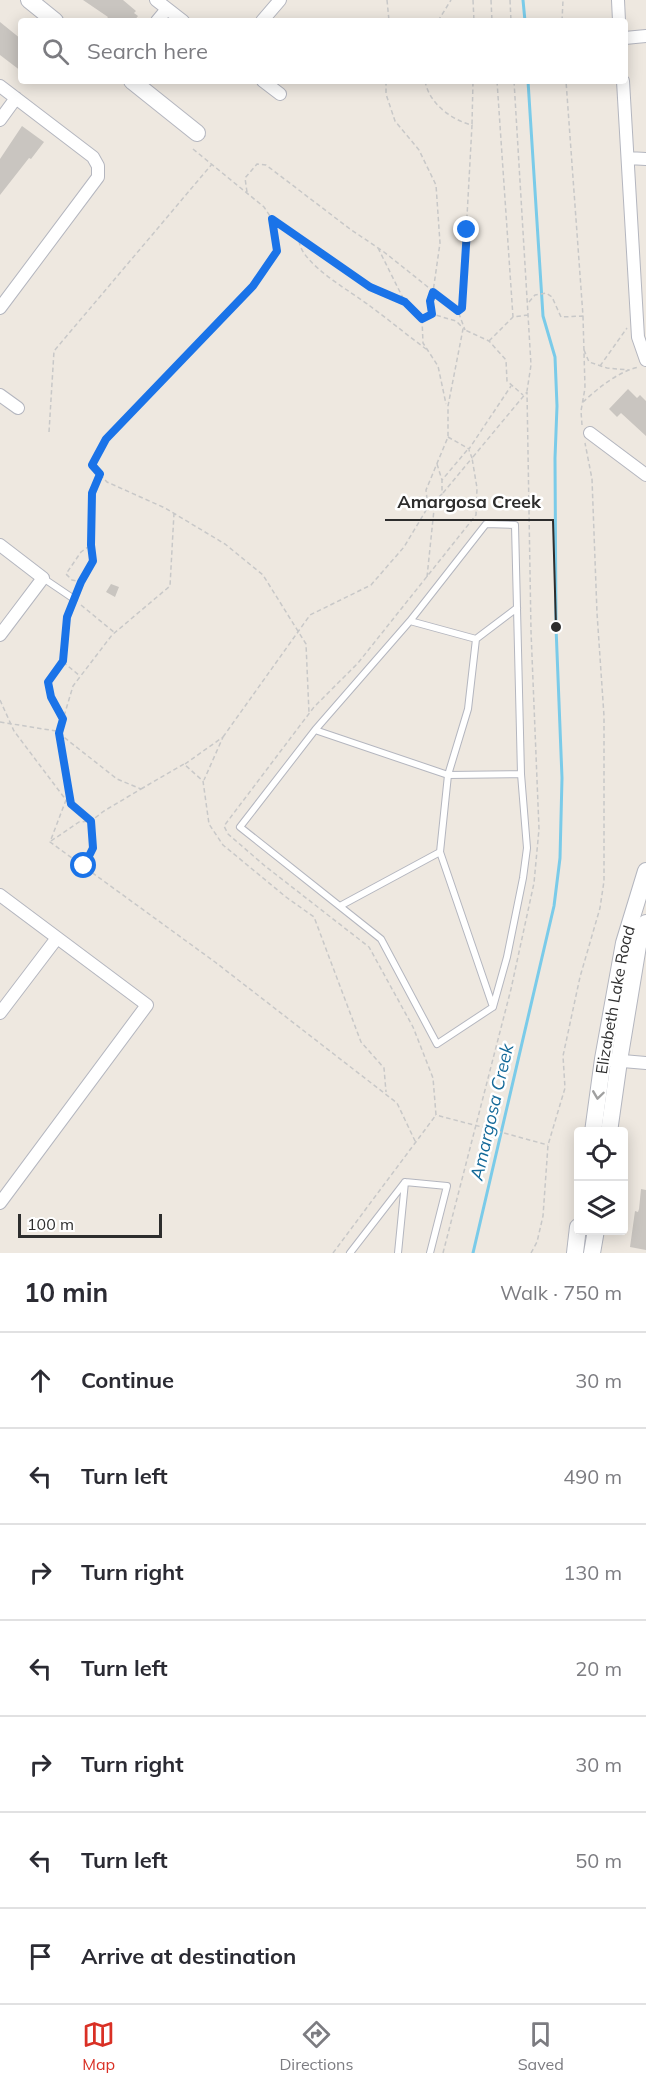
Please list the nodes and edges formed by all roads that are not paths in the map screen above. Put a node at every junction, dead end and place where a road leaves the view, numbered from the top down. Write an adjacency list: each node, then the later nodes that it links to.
1 (29, 0): 6 (main road)
2 (156, 0): 5 (street)
3 (280, 0): 9 (street)
4 (618, 0): 10 (street)
5 (167, 9): 7 (street); 8 (street)
6 (51, 18)
7 (160, 18)
8 (179, 18)
9 (265, 18)
10 (619, 18)
11 (646, 36): 12 (street)
12 (628, 38)
13 (135, 84): 20 (main road)
14 (267, 84): 17 (street)
15 (623, 84): 21 (street)
16 (0, 86): 18 (street)
17 (280, 94)
18 (16, 98): 19 (street); 24 (street)
19 (0, 120)
20 (195, 141)
21 (628, 158): 22 (street); 23 (street)
22 (646, 159)
23 (640, 280): 25 (street)
24 (0, 308)
25 (646, 360)
26 (0, 395): 27 (street)
27 (18, 408)
28 (587, 435): 29 (street)
29 (646, 475)
30 (0, 545): 31 (street)
31 (44, 578): 32 (lane); 35 (street)
32 (74, 599)
33 (517, 608): 34 (lane); 36 (lane); 38 (lane)
34 (410, 621): 36 (lane); 37 (lane)
35 (0, 635)
36 (476, 639): 39 (lane)
37 (315, 730): 39 (lane); 43 (lane)
38 (521, 774): 39 (lane); 46 (lane)
39 (448, 776): 40 (lane)
40 (440, 852): 43 (lane); 46 (lane)
41 (646, 871): 48 (main road, Elizabeth Lake Road)
42 (0, 895): 45 (street)
43 (340, 906): 46 (lane)
44 (646, 923): 48 (main road, Elizabeth Lake Road)
45 (57, 938): 47 (street); 53 (street)
46 (493, 1007)
47 (0, 1013)
48 (611, 1060): 49 (street); 50 (main road, Elizabeth Lake Road, one-way to 50); 51 (main road, Elizabeth Lake Road)
49 (646, 1063)
50 (594, 1127)
51 (609, 1127)
52 (405, 1182): 56 (lane); 57 (lane); 58 (lane)
53 (0, 1203)
54 (578, 1235): 59 (main road)
55 (595, 1235): 60 (main road)
56 (350, 1253)
57 (398, 1253)
58 (430, 1253)
59 (575, 1253)
60 (592, 1253)

